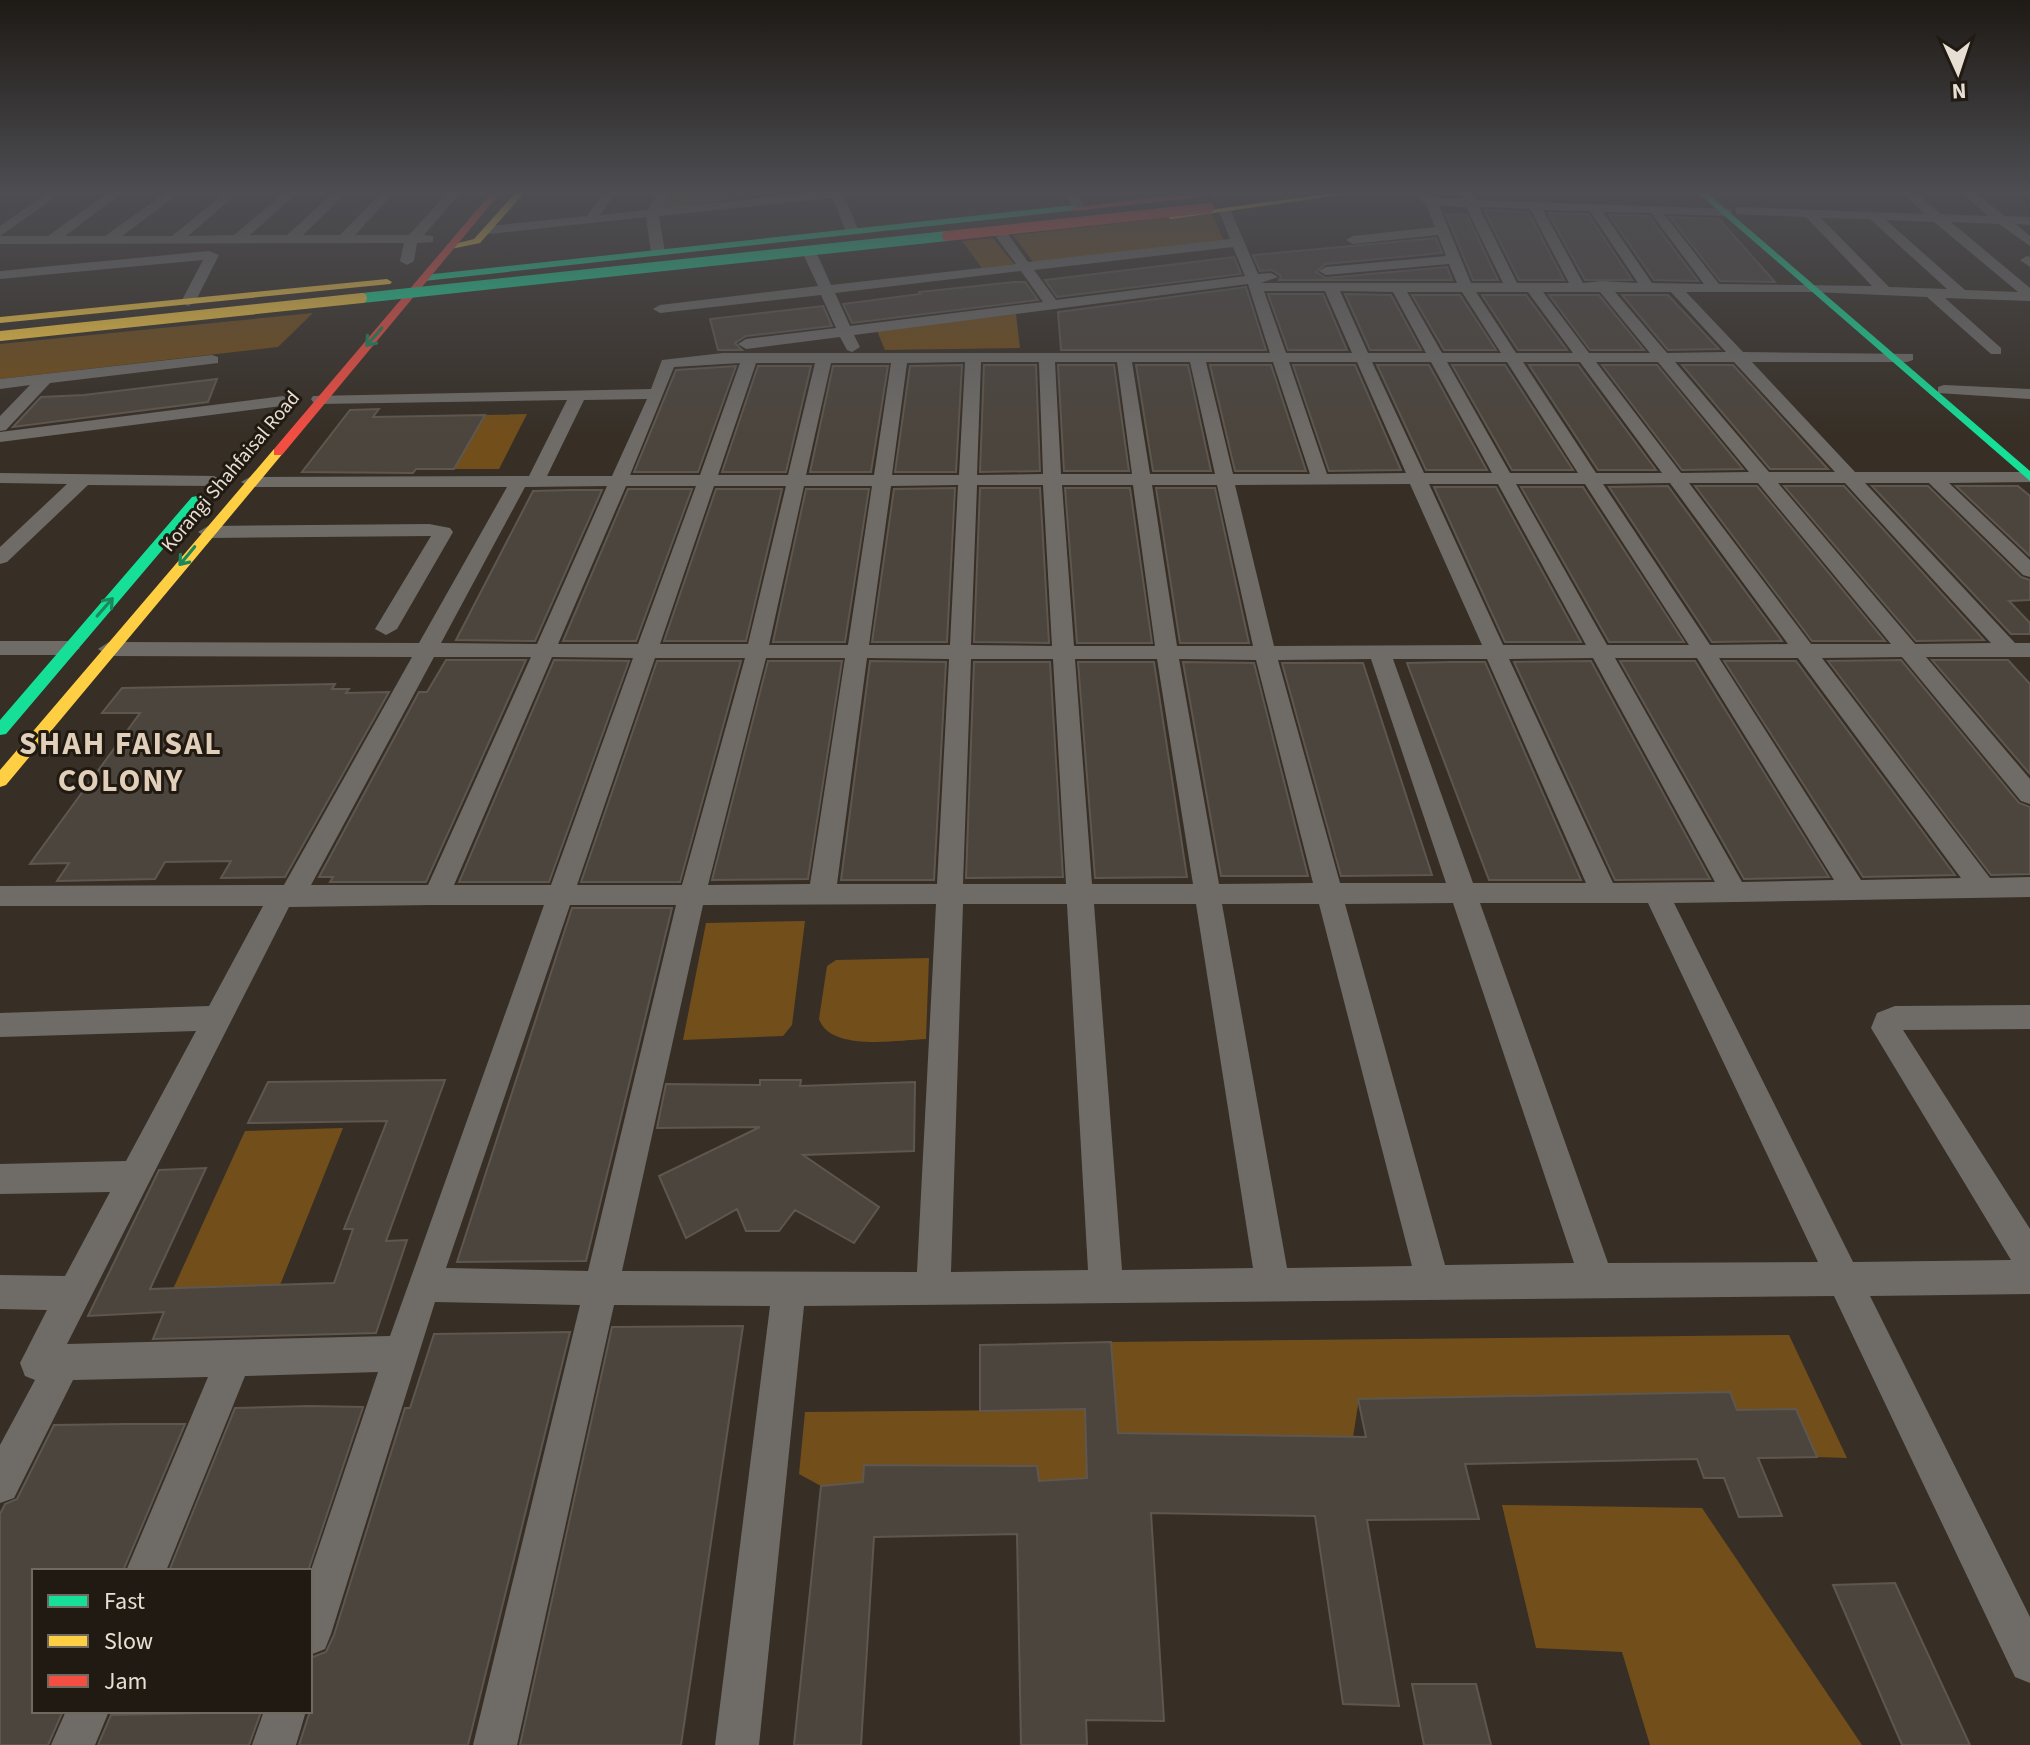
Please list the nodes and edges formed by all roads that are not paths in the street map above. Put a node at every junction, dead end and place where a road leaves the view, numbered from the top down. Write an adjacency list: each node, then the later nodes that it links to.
1 (203, 273): 44 (street)
2 (395, 273): 24 (main road)
3 (428, 273): 23 (main road, Korangi Shahfaisal Road)
4 (470, 273): 22 (main road)
5 (516, 273): 49 (main road)
6 (572, 273): 51 (main road, bridge)
7 (658, 273): 42 (main road)
8 (819, 273): 37 (street)
9 (1001, 273): 37 (street)
10 (1030, 273): 45 (street)
11 (1251, 273): 25 (street)
12 (1334, 273): 25 (street)
13 (1460, 273): 30 (street)
14 (1513, 273): 31 (street)
15 (1571, 273): 26 (street)
16 (1639, 273): 32 (street)
17 (1704, 273): 34 (street)
18 (1804, 273): 36 (main road)
19 (1868, 273): 38 (street)
20 (1938, 273): 40 (street)
21 (2003, 273): 41 (street)
22 (447, 276): 23 (main road); 42 (main road)
23 (424, 278): 43 (main road, Korangi Shahfaisal Road)
24 (387, 282): 35 (main road); 46 (main road)
25 (1254, 283): 28 (street); 45 (street); 66 (street)
26 (1577, 285): 27 (street); 31 (street)
27 (1602, 285): 32 (street); 56 (street)
28 (1330, 286): 29 (street); 67 (street)
29 (1397, 286): 30 (street); 68 (street)
30 (1465, 286): 31 (street); 54 (street)
31 (1521, 286): 55 (street)
32 (1647, 286): 33 (street)
33 (1673, 286): 34 (street); 57 (street)
34 (1714, 287): 36 (street)
35 (334, 288): 44 (main road); 46 (main road)
36 (1821, 288): 38 (street); 53 (main road)
37 (826, 289): 47 (street); 50 (street)
38 (1885, 291): 39 (street)
39 (1931, 293): 40 (street); 52 (street)
40 (1961, 294): 41 (street)
41 (2030, 296)
42 (450, 297): 43 (main road)
43 (406, 301): 77 (main road, Korangi Shahfaisal Road, one-way to 77)
44 (188, 302): 48 (main road)
45 (1052, 304): 50 (street)
46 (321, 307): 51 (main road)
47 (660, 309)
48 (0, 320)
49 (0, 327)
50 (845, 331): 58 (street); 60 (street)
51 (0, 338)
52 (1996, 351)
53 (1899, 356): 57 (street); 72 (main road); 85 (main road)
54 (1514, 357): 55 (street); 68 (street); 94 (street)
55 (1585, 357): 56 (street); 95 (street)
56 (1662, 357): 57 (street); 96 (street)
57 (1736, 357): 83 (street)
58 (737, 358): 59 (street); 73 (street); 100 (street)
59 (824, 358): 60 (street); 99 (street)
60 (856, 358): 61 (street)
61 (900, 358): 62 (street); 98 (street)
62 (973, 358): 63 (street); 87 (street)
63 (1047, 358): 64 (street); 88 (street)
64 (1124, 358): 65 (street); 89 (street)
65 (1197, 358): 66 (street); 90 (street)
66 (1279, 358): 67 (street); 91 (street)
67 (1363, 358): 68 (street); 92 (street)
68 (1436, 358): 93 (street)
69 (212, 360): 70 (street)
70 (44, 380): 71 (street); 79 (street)
71 (0, 384)
72 (1944, 390): 74 (street); 81 (main road)
73 (657, 394): 76 (street); 102 (street)
74 (2030, 394)
75 (288, 395): 78 (main road, Korangi Shahfaisal Road); 80 (street)
76 (578, 395): 77 (street); 103 (street)
77 (319, 399): 101 (main road, Korangi Shahfaisal Road)
78 (263, 424)
79 (0, 426)
80 (0, 437)
81 (2030, 465)
82 (218, 475): 97 (street); 109 (main road, Korangi Shahfaisal Road, one-way to 82)
83 (1848, 477): 84 (street); 96 (street); 116 (street)
84 (1933, 477): 85 (street); 106 (street)
85 (2030, 477)
86 (0, 478): 97 (street)
87 (967, 478): 88 (street); 98 (street); 123 (street)
88 (1052, 478): 89 (street); 124 (street)
89 (1140, 478): 90 (street); 125 (street)
90 (1222, 478): 91 (street); 126 (street)
91 (1320, 478): 92 (street)
92 (1415, 478): 93 (street); 111 (street)
93 (1503, 478): 94 (street); 112 (street)
94 (1592, 478): 95 (street); 113 (street)
95 (1675, 478): 96 (street); 114 (street)
96 (1761, 478): 115 (street)
97 (83, 479): 105 (street)
98 (880, 479): 99 (street); 122 (street)
99 (794, 480): 100 (street); 121 (street)
100 (704, 481): 102 (street); 120 (street)
101 (250, 482): 103 (street); 104 (main road, Korangi Shahfaisal Road)
102 (617, 482): 103 (street); 119 (street)
103 (526, 483): 118 (street)
104 (208, 532): 107 (street); 110 (main road, Korangi Shahfaisal Road, one-way to 110)
105 (0, 558)
106 (2030, 571)
107 (386, 629)
108 (0, 648): 109 (street)
109 (69, 648): 127 (main road, Korangi Shahfaisal Road)
110 (109, 649): 118 (street); 128 (main road, Korangi Shahfaisal Road)
111 (1495, 650): 112 (street); 117 (street); 138 (street)
112 (1599, 650): 113 (street); 133 (street)
113 (1703, 650): 114 (street); 132 (street)
114 (1806, 650): 115 (street); 130 (street)
115 (1907, 650): 116 (street); 129 (street)
116 (2020, 650)
117 (1379, 651): 126 (street); 135 (street)
118 (427, 652): 119 (street); 145 (street)
119 (541, 652): 120 (street); 146 (street)
120 (648, 652): 121 (street); 142 (street)
121 (757, 652): 122 (street); 143 (street)
122 (855, 653): 123 (street); 140 (street)
123 (960, 653): 124 (street); 141 (street)
124 (1063, 653): 125 (street); 136 (street)
125 (1167, 653): 126 (street); 137 (street)
126 (1265, 653): 134 (street)
127 (0, 730)
128 (0, 781)
129 (2030, 795)
130 (1982, 887): 131 (street); 132 (street)
131 (2030, 887)
132 (1853, 889): 133 (street)
133 (1733, 890): 139 (street)
134 (1330, 892): 135 (street); 137 (street); 156 (street)
135 (1460, 892): 138 (street); 154 (street)
136 (1079, 893): 137 (street); 141 (street); 161 (street)
137 (1206, 893): 158 (street)
138 (1604, 893): 139 (street)
139 (1656, 893): 155 (street)
140 (822, 894): 141 (street); 143 (street)
141 (952, 894): 160 (street)
142 (562, 895): 143 (street); 146 (street); 157 (street)
143 (692, 895): 162 (street)
144 (0, 896): 145 (street)
145 (286, 897): 146 (street); 148 (street)
146 (436, 897)
147 (2030, 1017): 152 (street)
148 (219, 1018): 149 (street); 150 (street)
149 (0, 1025)
150 (136, 1176): 151 (street); 164 (street)
151 (0, 1179)
152 (2030, 1260)
153 (2030, 1277): 155 (street)
154 (1597, 1280): 155 (street); 156 (street)
155 (1844, 1281): 171 (street)
156 (1433, 1283): 158 (street)
157 (423, 1285): 162 (street); 165 (street)
158 (1273, 1286): 161 (street)
159 (789, 1288): 160 (street); 162 (street); 177 (street)
160 (933, 1288): 161 (street)
161 (1106, 1288)
162 (602, 1289): 176 (street)
163 (0, 1292): 164 (street)
164 (74, 1293): 167 (street)
165 (402, 1354): 166 (street); 170 (street)
166 (234, 1358): 167 (street); 169 (street)
167 (63, 1363): 168 (street)
168 (0, 1484)
169 (147, 1569)
170 (312, 1628)
171 (2030, 1662)
172 (87, 1713): 174 (street)
173 (284, 1713): 175 (street)
174 (73, 1745)
175 (274, 1745)
176 (495, 1745)
177 (737, 1745)

